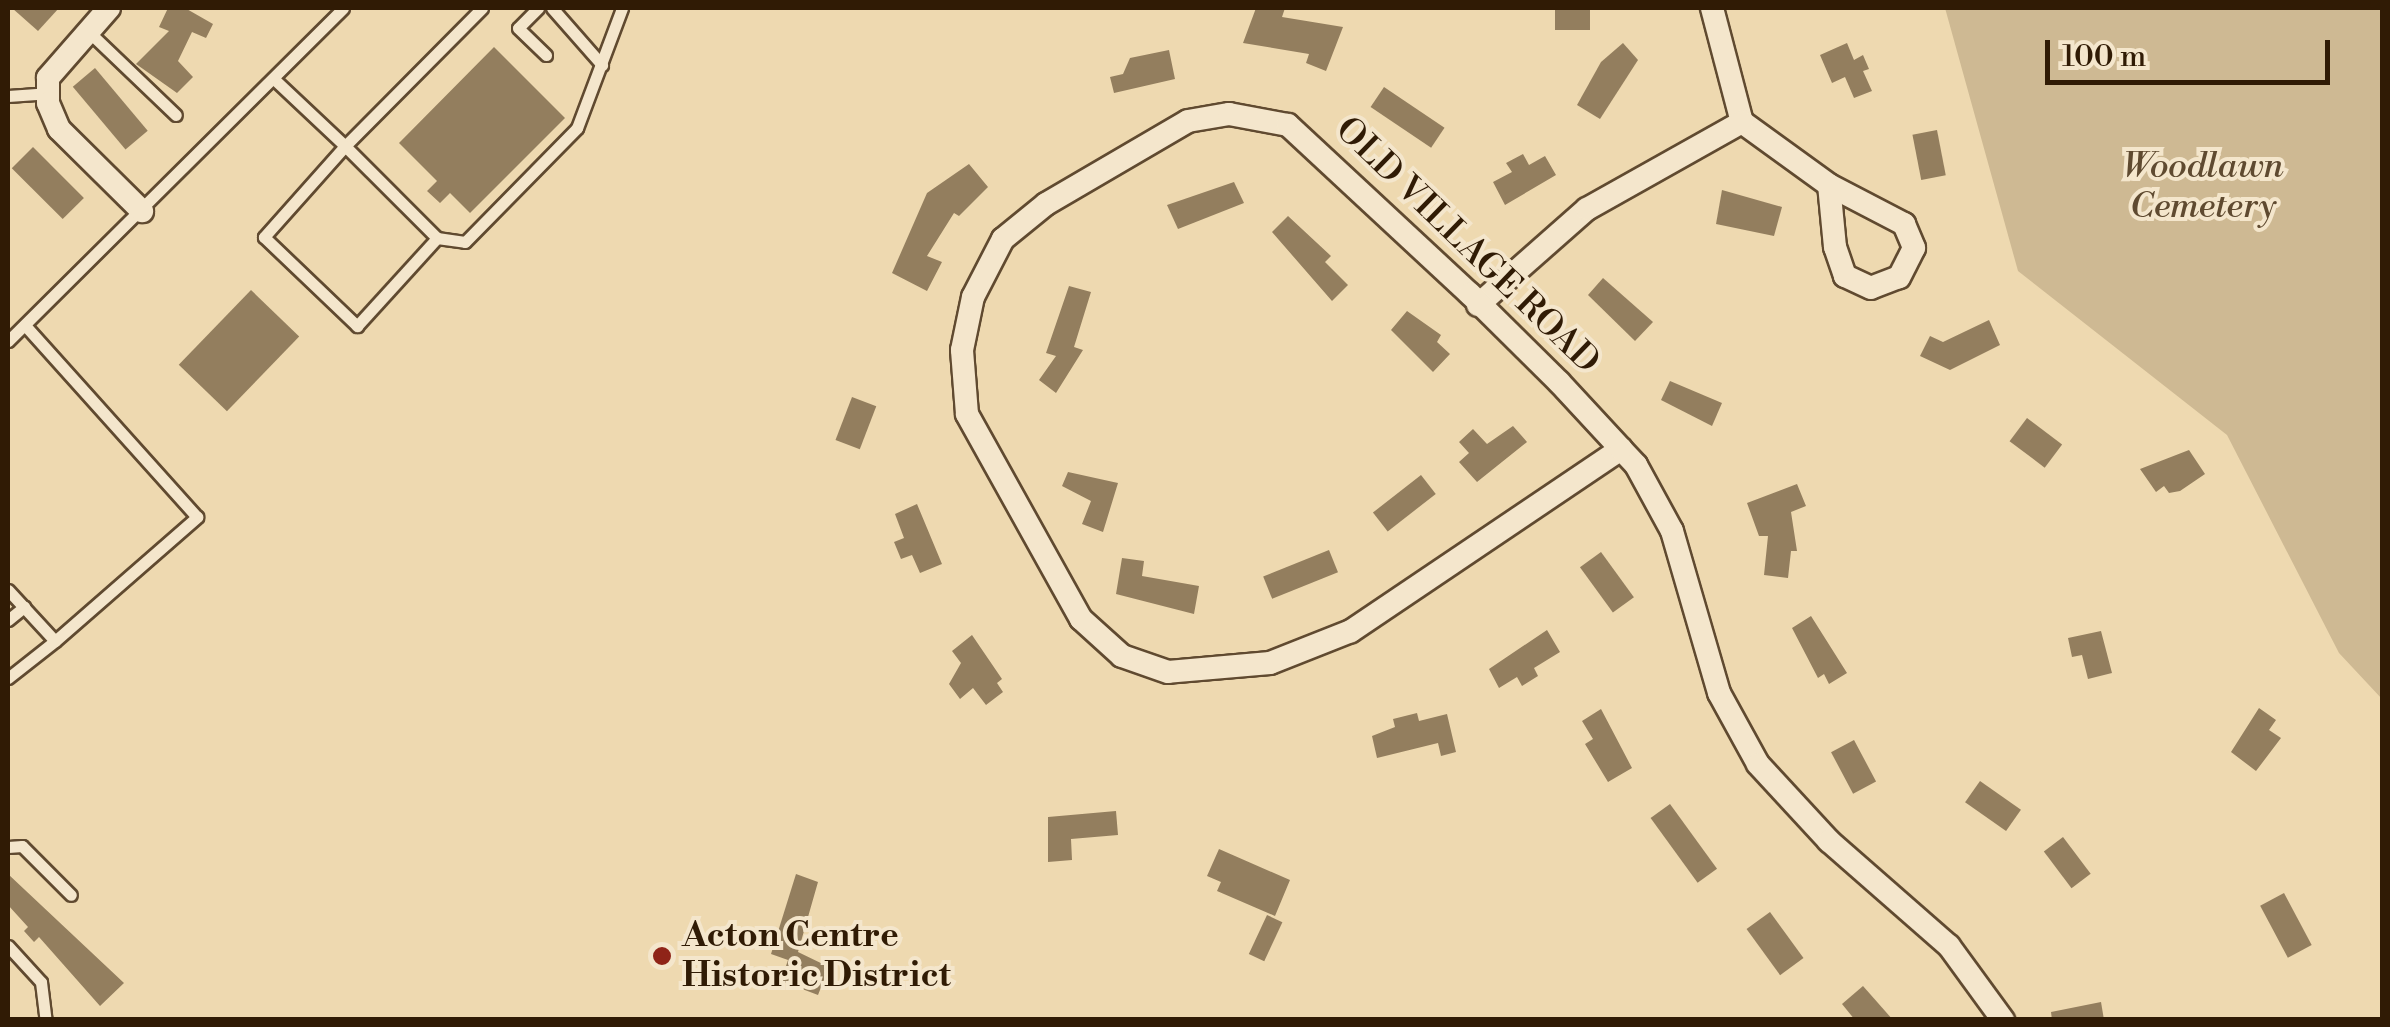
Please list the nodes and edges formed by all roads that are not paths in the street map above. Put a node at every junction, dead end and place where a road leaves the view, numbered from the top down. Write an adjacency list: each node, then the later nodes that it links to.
1 (108, 8): 8 (street)
2 (342, 8): 11 (lane)
3 (482, 8): 16 (lane)
4 (538, 8): 9 (lane)
5 (552, 8): 10 (lane)
6 (622, 8): 10 (lane)
7 (1712, 8): 15 (street)
8 (86, 30): 12 (street); 14 (lane)
9 (546, 55)
10 (602, 65): 19 (lane)
11 (275, 80): 16 (lane); 18 (lane)
12 (47, 94): 13 (lane); 18 (street)
13 (8, 96)
14 (176, 116)
15 (1742, 122): 17 (street); 20 (street)
16 (345, 146): 19 (lane); 19 (lane)
17 (1829, 184): 17 (street)
18 (142, 211): 21 (lane)
19 (437, 238)
20 (1478, 305): 23 (street, OLD VILLAGE ROAD); 23 (street, OLD VILLAGE ROAD)
21 (25, 326): 22 (lane); 27 (lane)
22 (8, 341)
23 (1621, 449): 33 (street, OLD VILLAGE ROAD)
24 (8, 590): 25 (lane)
25 (24, 607): 26 (lane); 27 (lane)
26 (8, 620)
27 (55, 641): 28 (lane)
28 (8, 678)
29 (8, 847): 30 (lane)
30 (72, 895)
31 (8, 946): 32 (lane)
32 (46, 1020)
33 (2003, 1020)

